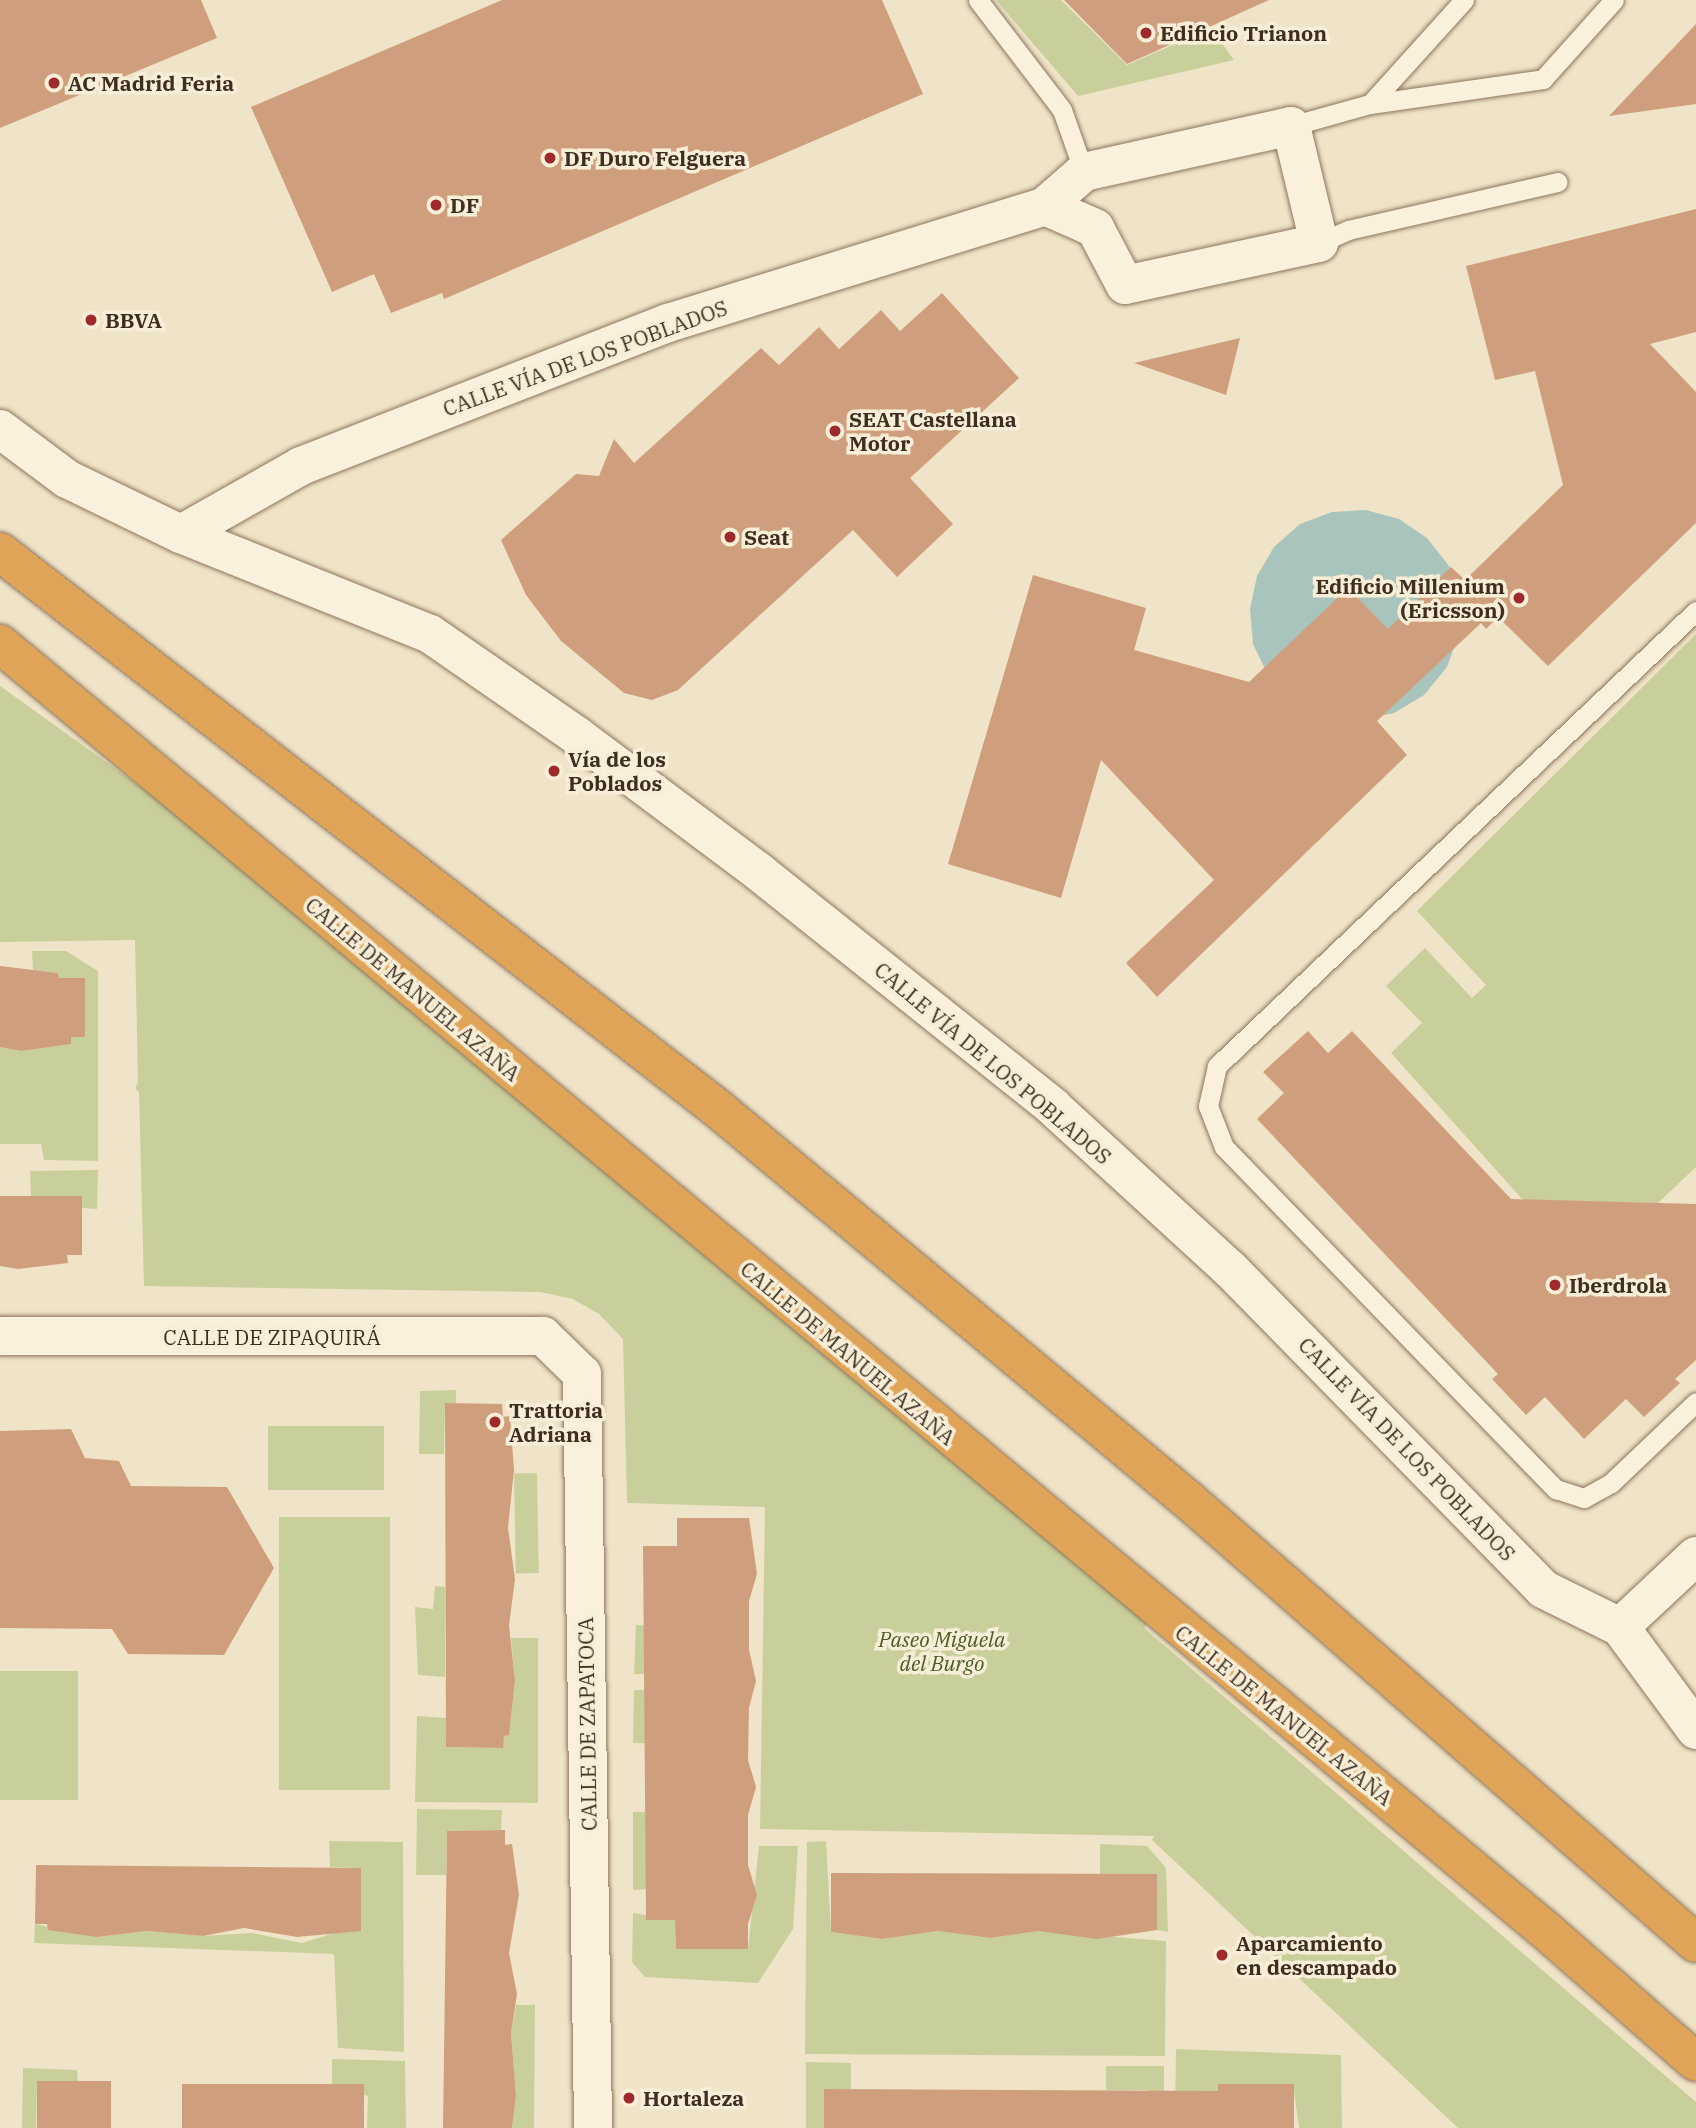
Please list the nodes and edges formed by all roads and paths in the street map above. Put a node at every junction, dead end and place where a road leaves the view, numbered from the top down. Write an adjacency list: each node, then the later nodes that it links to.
1 (978, 0): 6 (lane)
2 (1464, 0): 4 (lane)
3 (1614, 0): 4 (lane)
4 (1370, 104): 5 (lane)
5 (1291, 126): 6 (street, CALLE VÍA DE LOS POBLADOS); 9 (street)
6 (1084, 172): 8 (street, CALLE VÍA DE LOS POBLADOS)
7 (1558, 182): 9 (lane)
8 (1045, 206): 9 (street); 11 (street, CALLE VÍA DE LOS POBLADOS)
9 (1319, 243)
10 (0, 429): 11 (street, CALLE VÍA DE LOS POBLADOS)
11 (181, 534): 19 (street, CALLE VÍA DE LOS POBLADOS)
12 (0, 552): 21 (highway)
13 (1696, 611): 17 (lane)
14 (0, 643): 22 (highway, CALLE DE MANUEL AZAÑA)
15 (0, 1336): 16 (street, CALLE DE ZIPAQUIRÁ)
16 (543, 1336): 23 (street, CALLE DE ZAPATOCA)
17 (1696, 1402)
18 (1696, 1556): 19 (street)
19 (1620, 1627): 20 (street, CALLE VÍA DE LOS POBLADOS)
20 (1696, 1730)
21 (1696, 1943)
22 (1696, 2062)
23 (593, 2128)

